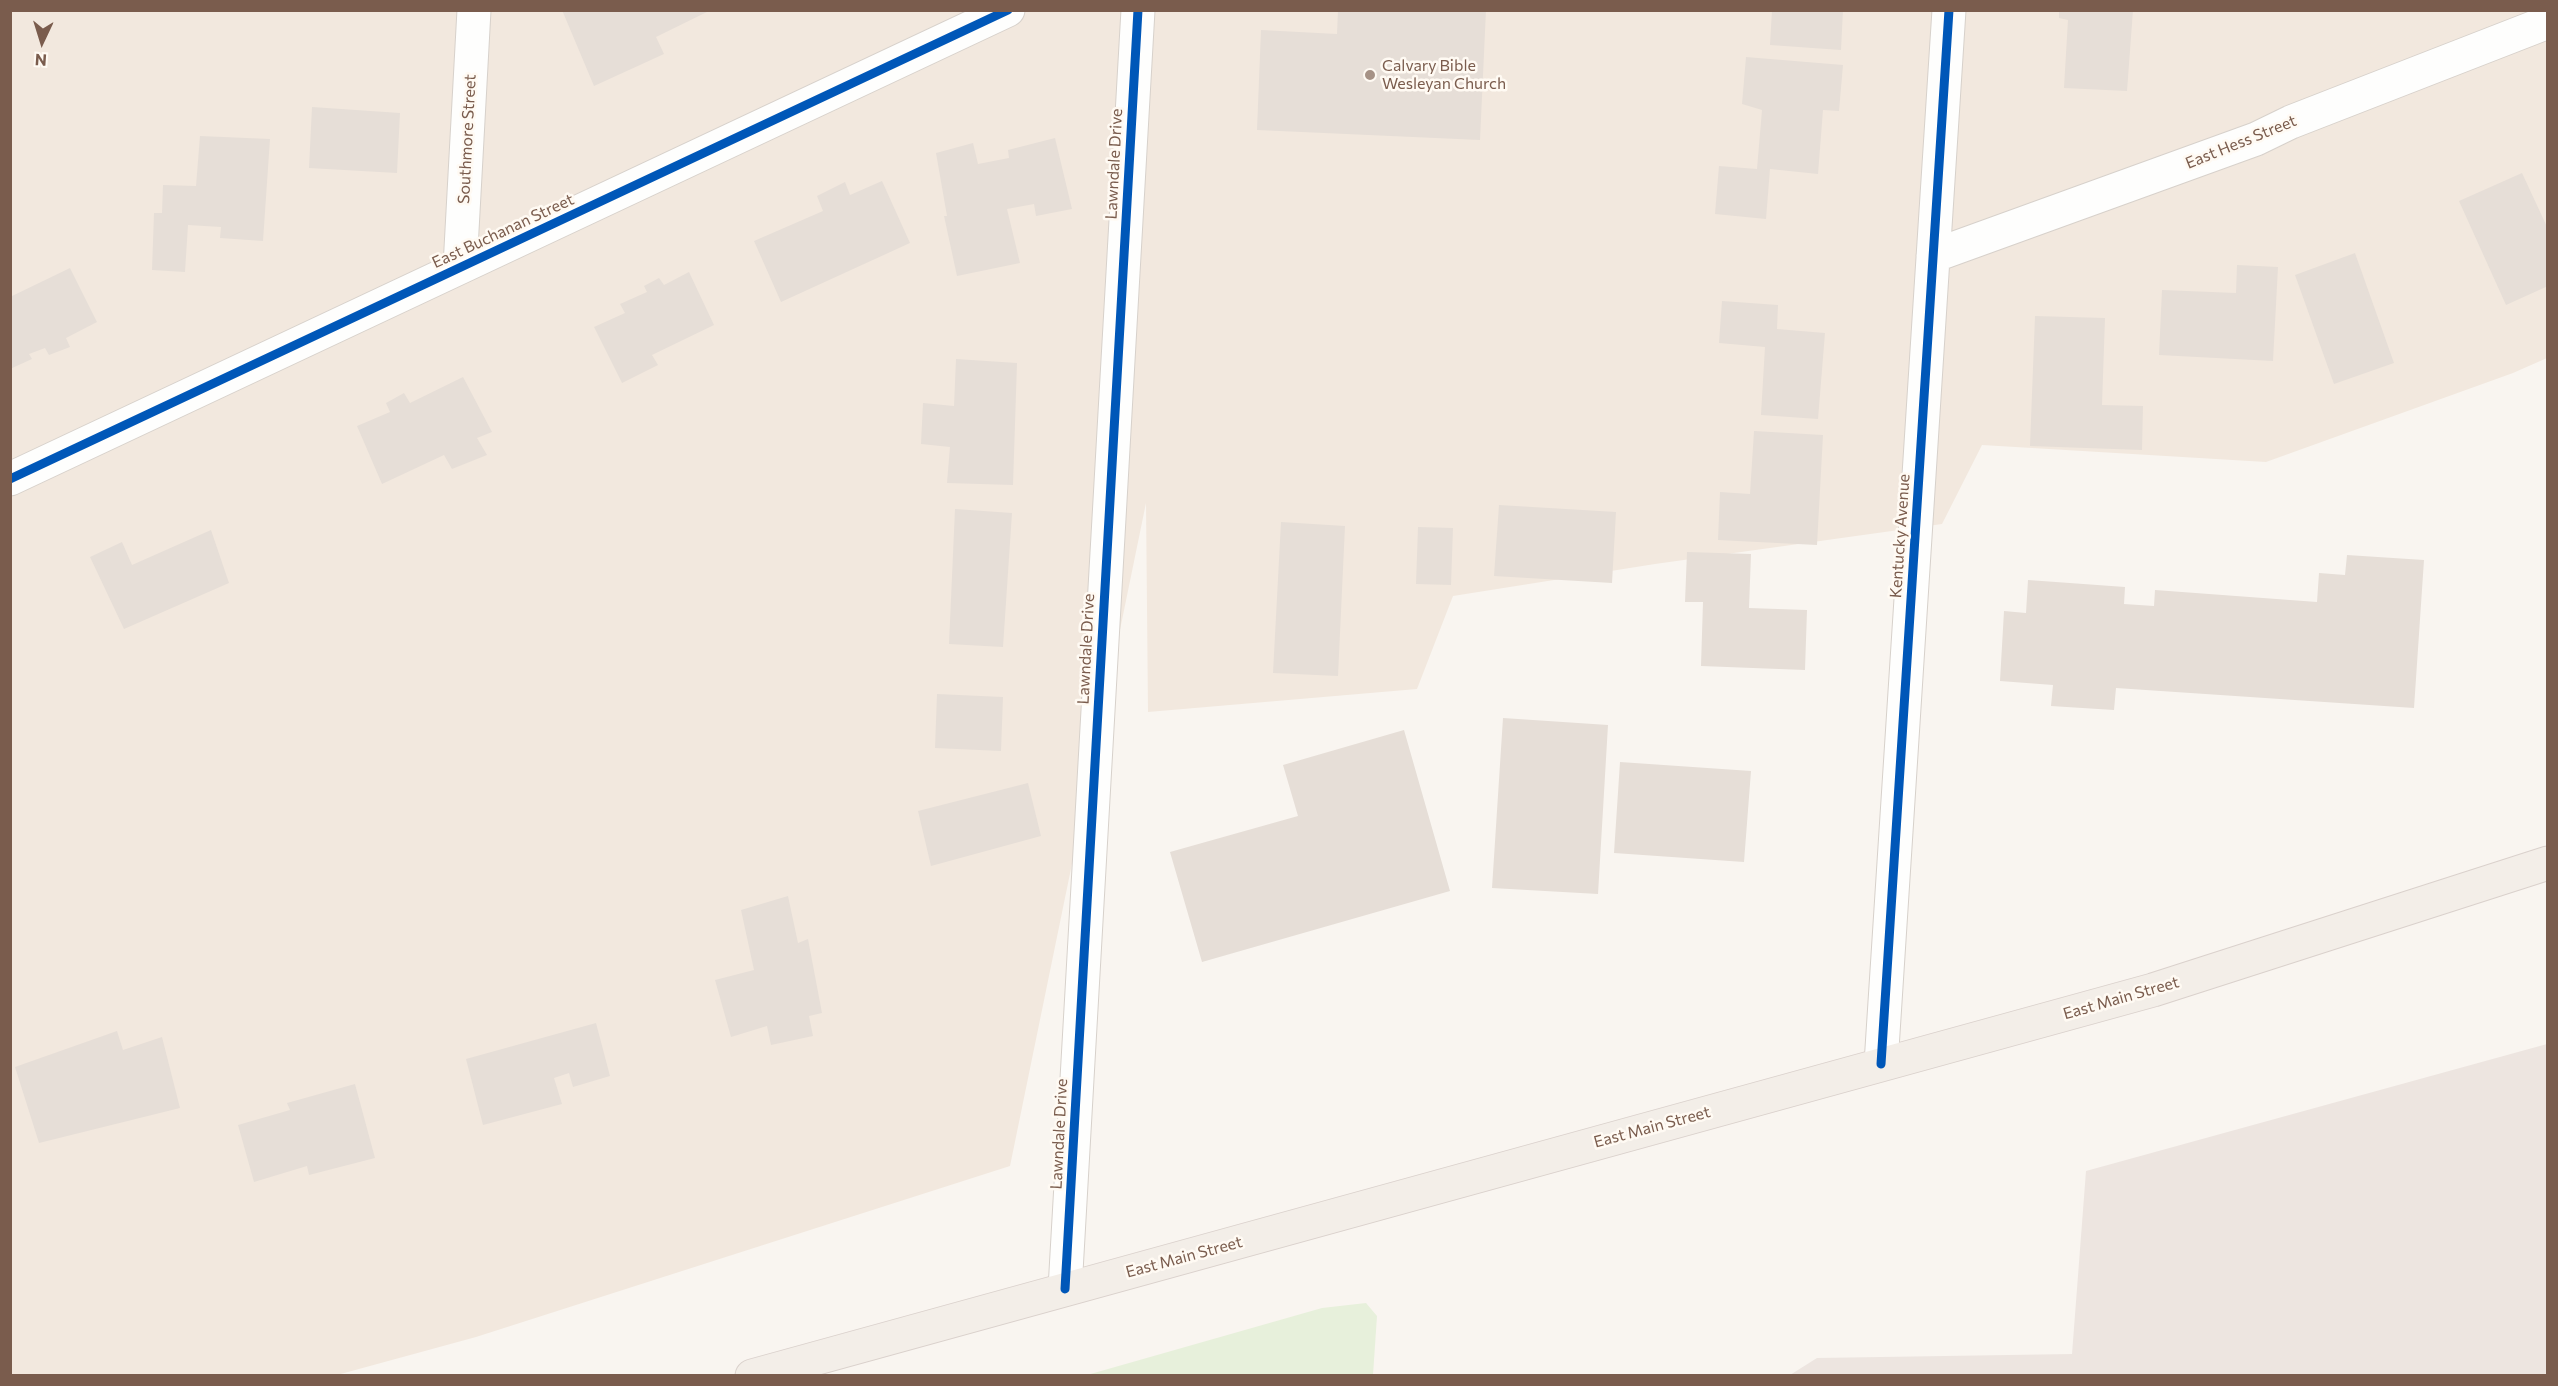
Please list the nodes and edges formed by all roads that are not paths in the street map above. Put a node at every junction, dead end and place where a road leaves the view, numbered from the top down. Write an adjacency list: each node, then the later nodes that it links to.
1 (474, 10): 7 (street, Southmore Street)
2 (1008, 10): 7 (street, East Buchanan Street)
3 (1138, 10): 11 (street, Lawndale Drive)
4 (1949, 10): 6 (street, Kentucky Avenue)
5 (2547, 22): 6 (street, East Hess Street)
6 (1933, 256): 10 (street, Kentucky Avenue)
7 (460, 267): 8 (street, East Buchanan Street)
8 (10, 480)
9 (2547, 863): 10 (main road, East Main Street)
10 (1881, 1064): 11 (main road, East Main Street)
11 (1065, 1289): 12 (main road, East Main Street)
12 (752, 1376)

